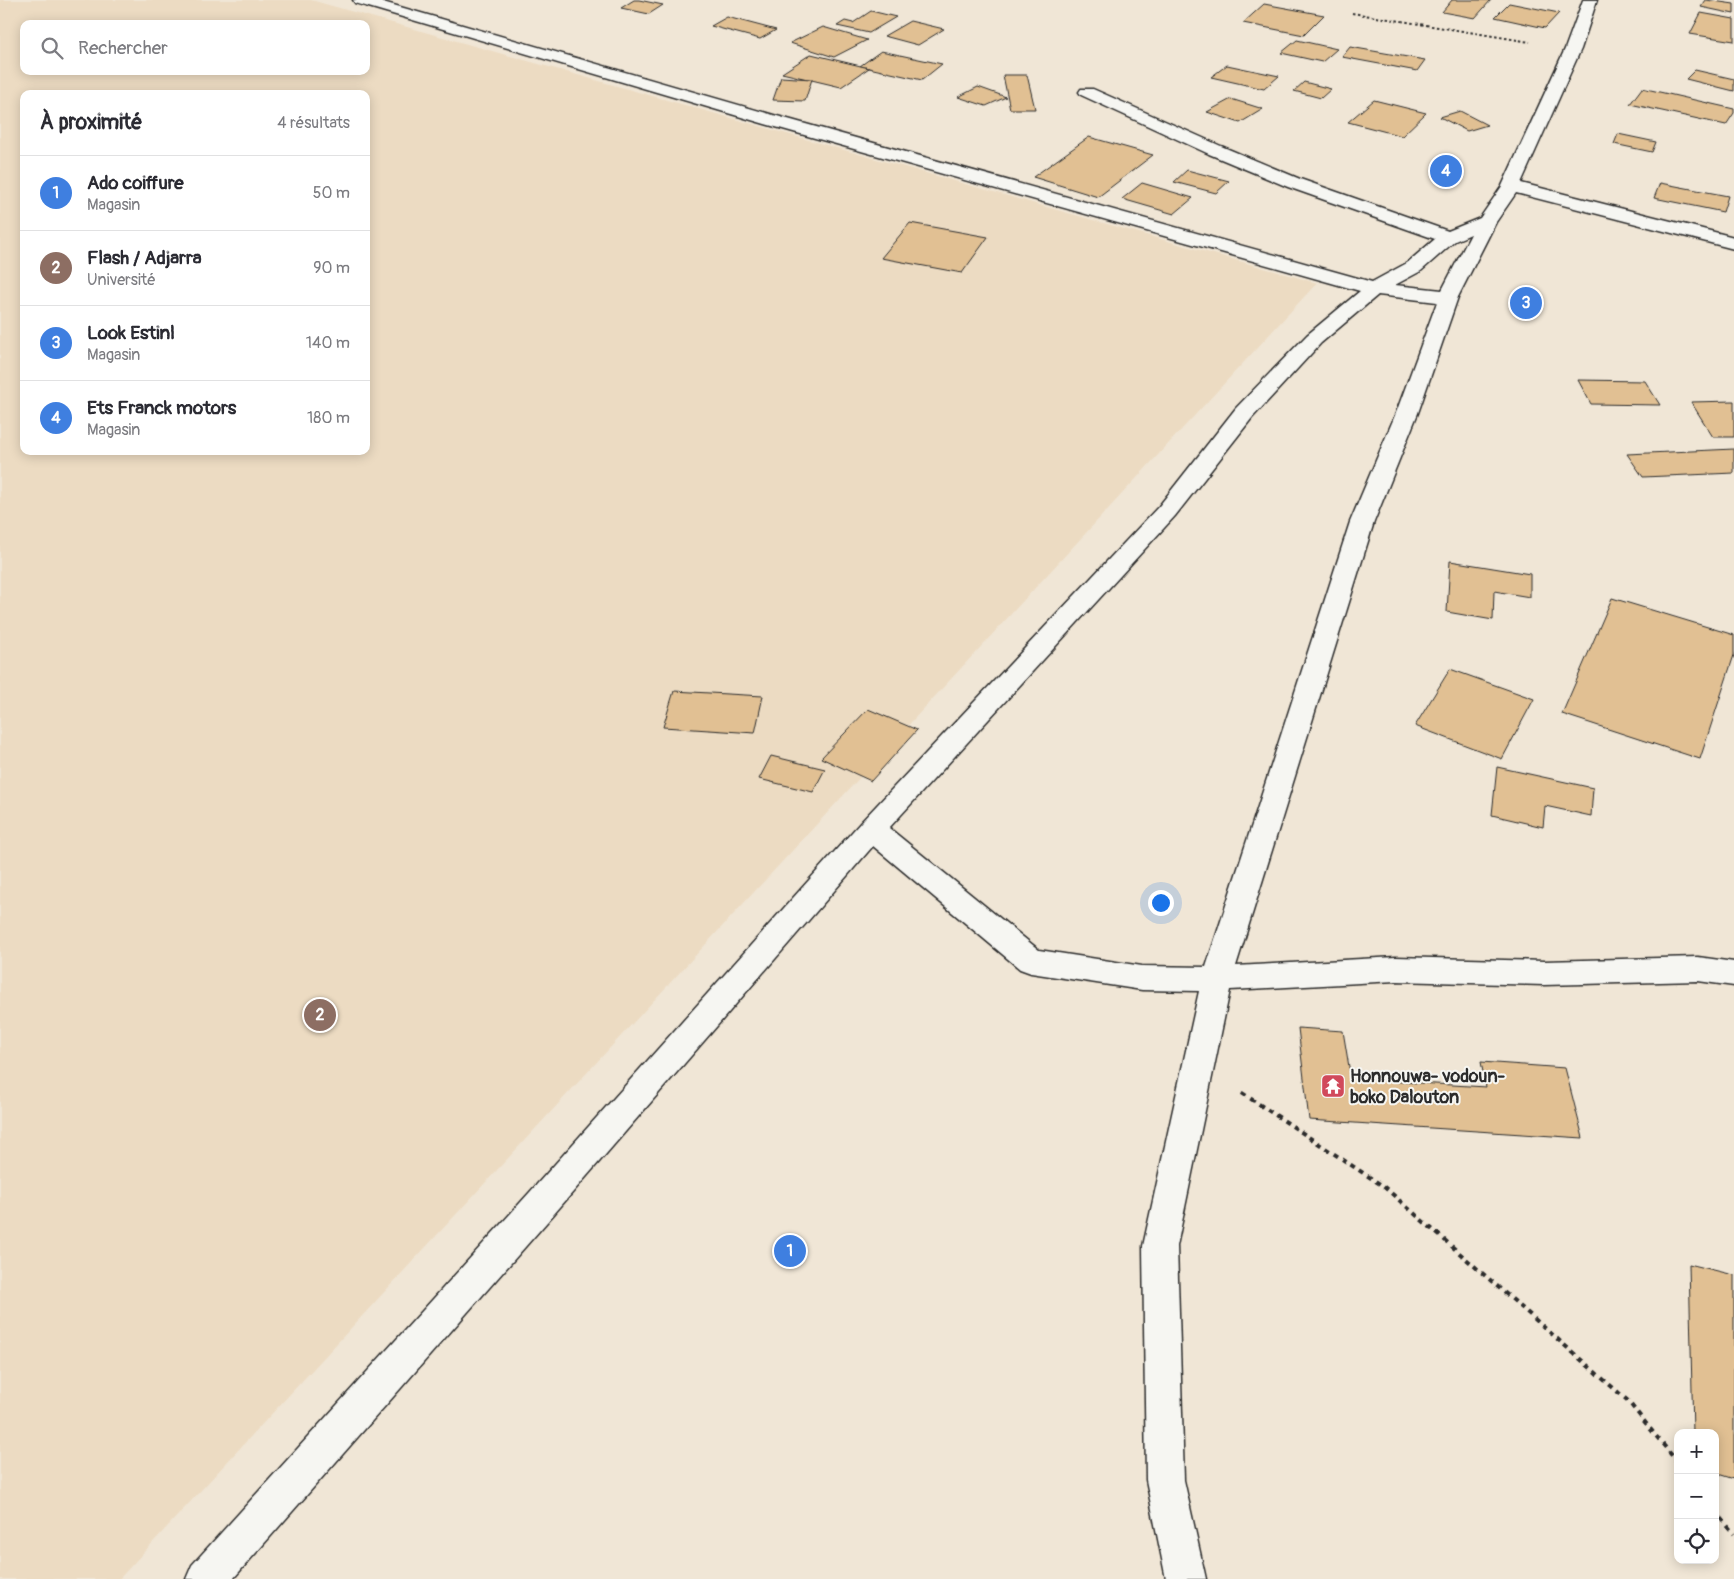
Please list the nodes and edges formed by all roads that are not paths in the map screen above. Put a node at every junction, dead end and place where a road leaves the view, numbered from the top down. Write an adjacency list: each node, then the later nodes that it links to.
1 (360, 0): 8 (street)
2 (1590, 0): 4 (street)
3 (1087, 92): 6 (street)
4 (1512, 186): 5 (street); 7 (street)
5 (1487, 222): 6 (street); 9 (street)
6 (1448, 238): 8 (street)
7 (1734, 244)
8 (1374, 289): 9 (street); 10 (street)
9 (1448, 297): 12 (street)
10 (871, 829): 12 (street); 13 (street)
11 (1734, 974): 12 (street)
12 (1216, 980): 14 (street)
13 (206, 1579)
14 (1186, 1579)

